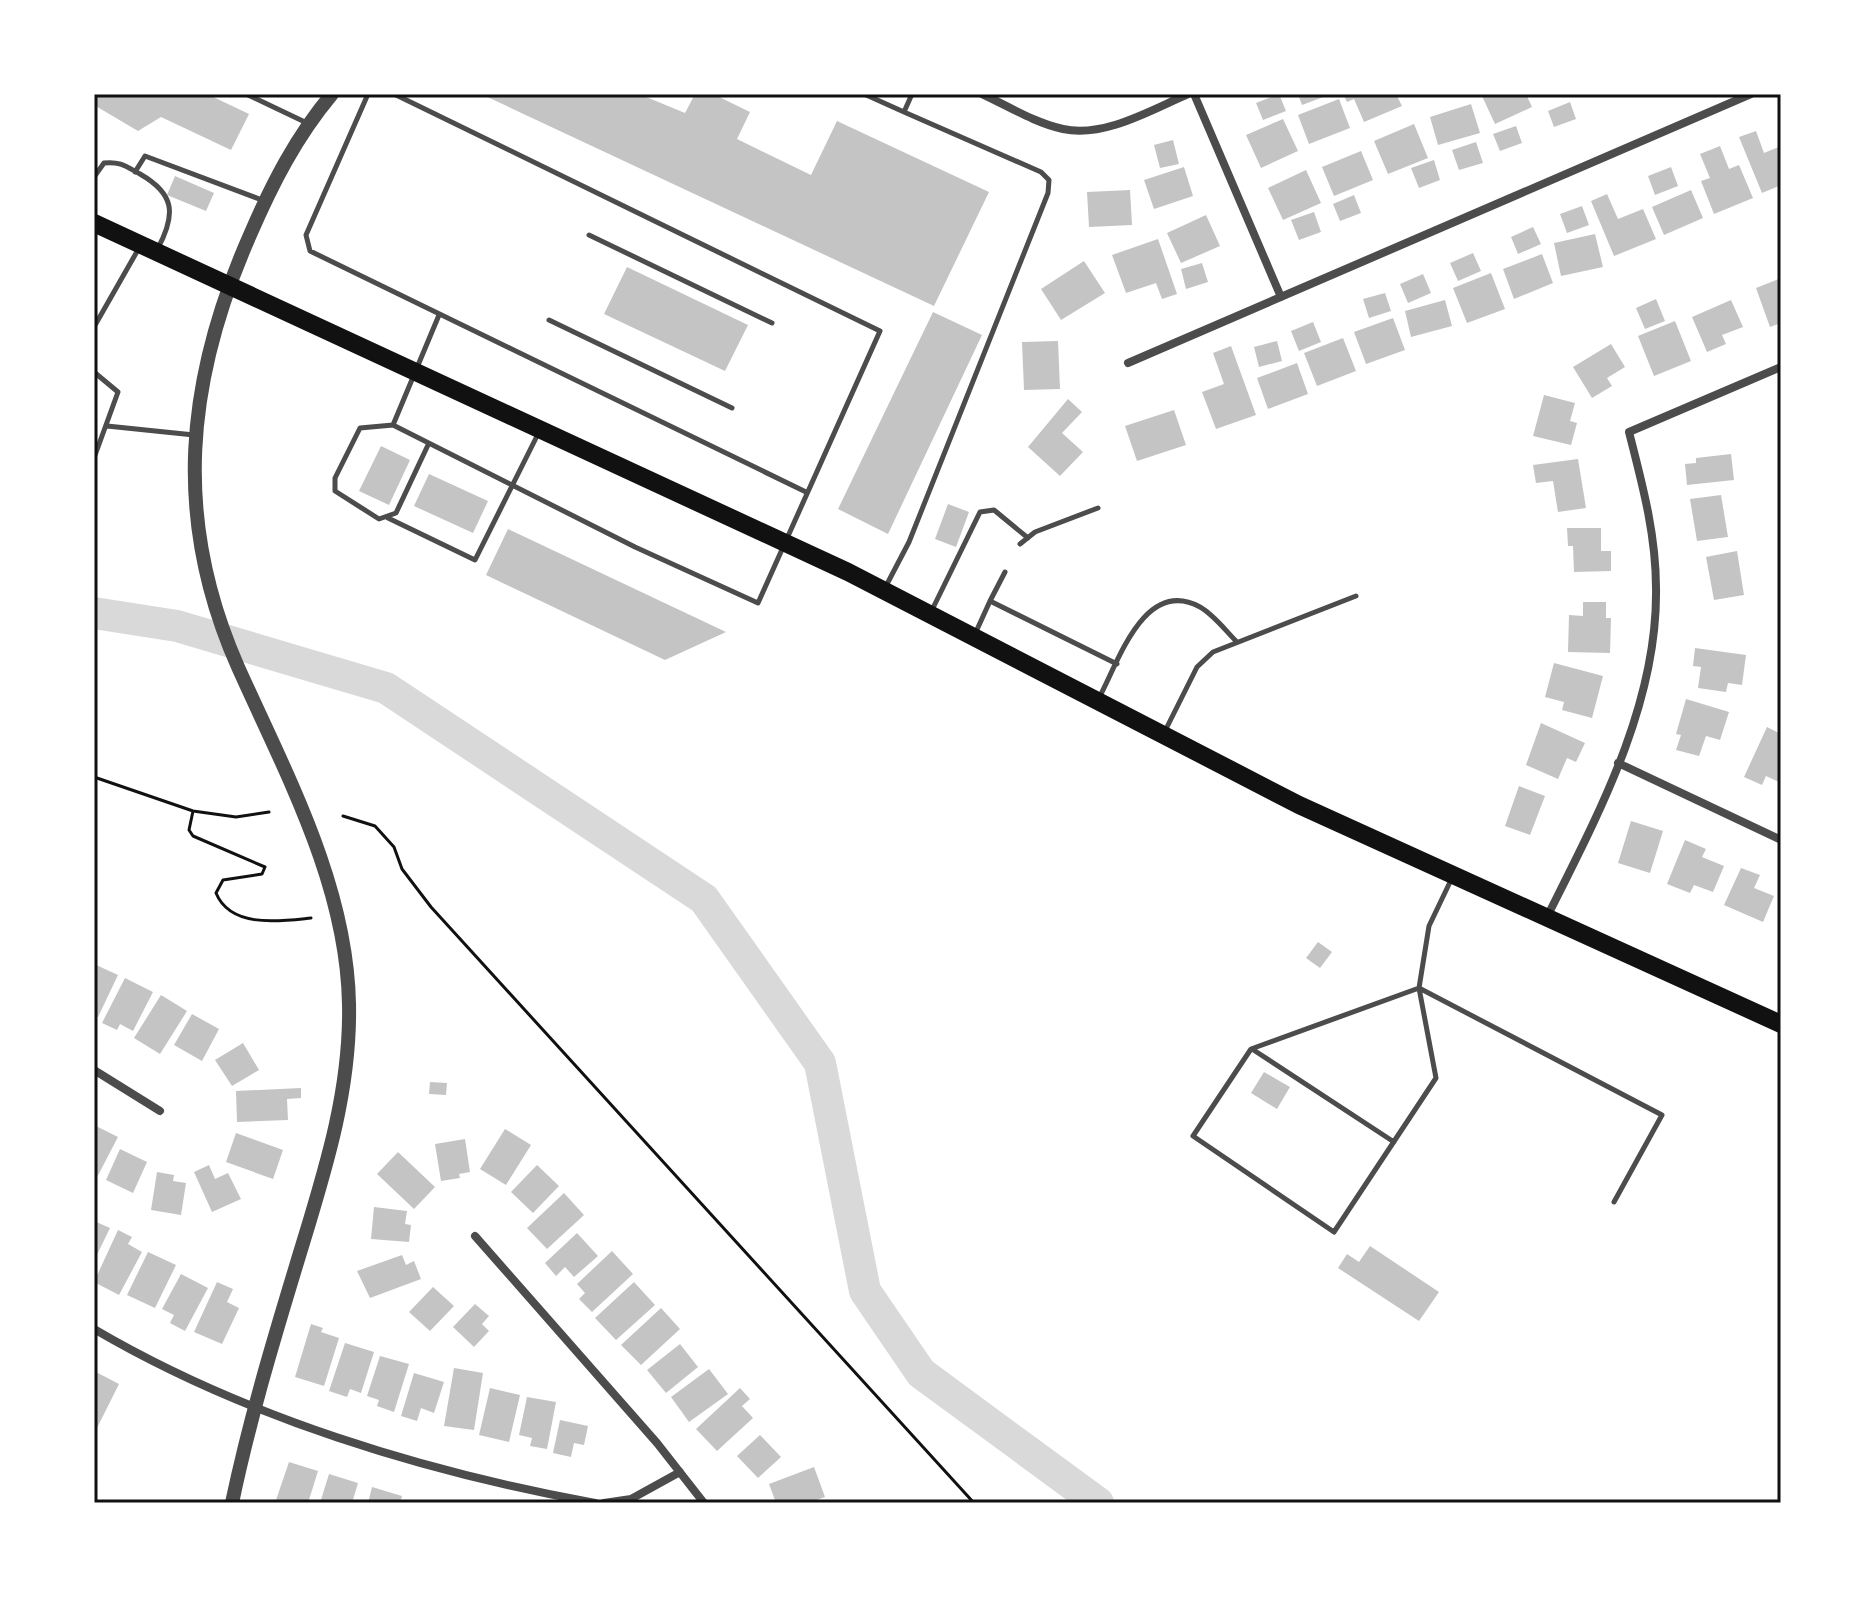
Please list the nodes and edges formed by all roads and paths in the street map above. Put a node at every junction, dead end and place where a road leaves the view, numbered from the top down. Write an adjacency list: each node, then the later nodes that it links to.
1 (246, 94): 12 (lane)
2 (332, 94): 12 (street)
3 (368, 94): 21 (lane)
4 (394, 94): 37 (lane)
5 (864, 94): 11 (lane)
6 (912, 94): 11 (lane)
7 (982, 94): 8 (street)
8 (1188, 94)
9 (1194, 94): 20 (street)
10 (1751, 94): 20 (street)
11 (904, 112): 44 (lane)
12 (308, 124): 15 (street)
13 (135, 172): 14 (lane); 15 (lane); 18 (lane)
14 (94, 177)
15 (265, 201): 19 (street)
16 (94, 223): 18 (main road)
17 (589, 235): 23 (lane)
18 (148, 249): 19 (main road); 24 (lane)
19 (227, 286): 28 (main road); 33 (street)
20 (1281, 297): 25 (street)
21 (439, 315): 28 (lane); 37 (lane)
22 (549, 320): 29 (lane)
23 (772, 323)
24 (94, 327)
25 (1128, 363)
26 (1781, 367): 53 (street)
27 (94, 372): 31 (lane)
28 (413, 374): 30 (lane); 32 (main road)
29 (732, 408)
30 (393, 425): 34 (lane); 39 (lane)
31 (107, 426): 33 (lane); 35 (lane)
32 (540, 430): 36 (lane); 41 (main road)
33 (195, 435): 71 (street)
34 (428, 445): 36 (lane); 39 (lane)
35 (94, 458)
36 (511, 486): 39 (lane); 41 (lane)
37 (806, 492): 41 (lane)
38 (1098, 508): 40 (lane)
39 (388, 518)
40 (1028, 538): 42 (lane); 47 (lane)
41 (786, 544): 44 (main road)
42 (1020, 544)
43 (1005, 572): 46 (lane)
44 (884, 591): 47 (main road)
45 (1356, 596): 49 (lane)
46 (990, 601): 48 (lane); 50 (lane)
47 (930, 614): 48 (main road)
48 (974, 637): 51 (main road)
49 (1236, 641): 50 (lane); 52 (lane)
50 (1117, 664): 51 (lane)
51 (1097, 701): 52 (main road)
52 (1163, 735): 59 (main road)
53 (1618, 763): 58 (street); 60 (street)
54 (94, 777): 55 (path)
55 (193, 811): 56 (path); 61 (path)
56 (269, 812)
57 (343, 816): 77 (path)
58 (1781, 840)
59 (1454, 875): 60 (main road); 62 (lane)
60 (1547, 917): 63 (main road)
61 (311, 918)
62 (1419, 988): 64 (lane); 67 (lane); 68 (lane)
63 (1781, 1024)
64 (1251, 1049): 67 (lane); 67 (lane)
65 (94, 1070): 66 (street)
66 (160, 1111)
67 (1394, 1142)
68 (1614, 1202)
69 (475, 1236): 72 (street)
70 (94, 1329): 71 (street)
71 (254, 1404): 73 (street); 74 (street)
72 (680, 1472): 75 (street); 76 (street)
73 (232, 1503)
74 (595, 1503)
75 (604, 1503)
76 (704, 1503)
77 (974, 1503)

